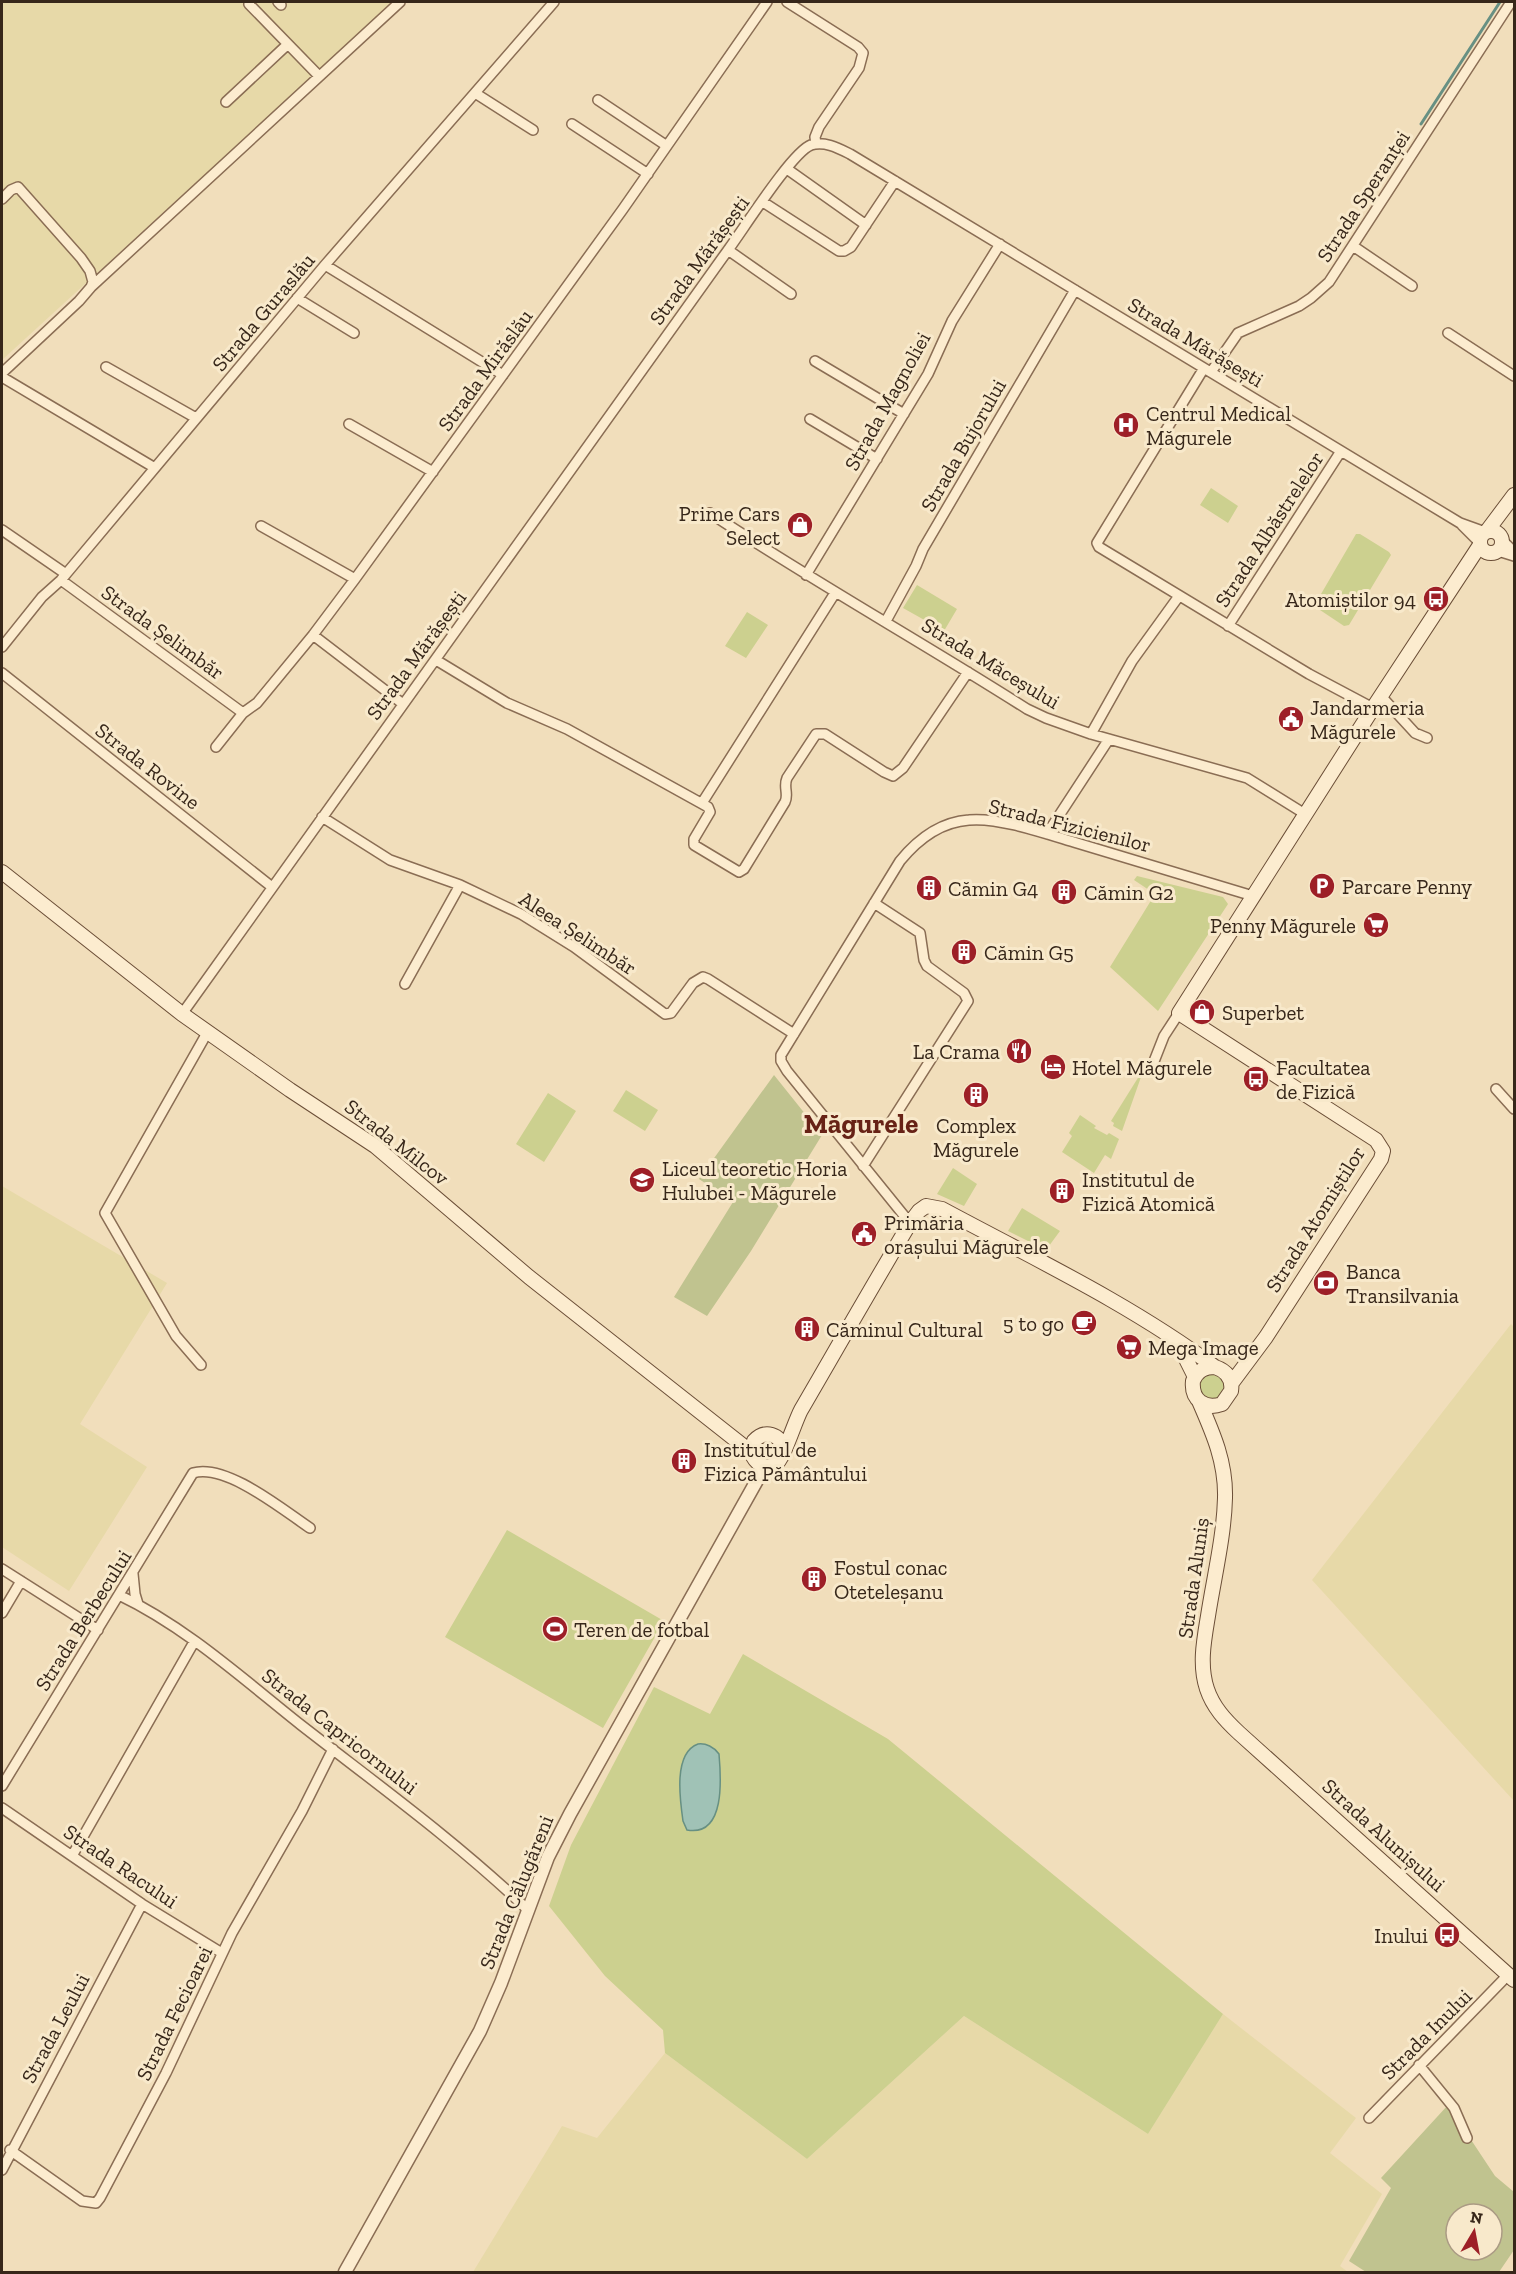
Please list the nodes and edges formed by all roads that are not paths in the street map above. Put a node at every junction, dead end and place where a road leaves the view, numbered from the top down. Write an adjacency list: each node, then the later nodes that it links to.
1 (250, 2): 7 (street)
2 (400, 2): 8 (street)
3 (555, 2): 9 (street, Strada Guraslău)
4 (768, 2): 15 (street, Strada Mirăslău)
5 (787, 2): 14 (street)
6 (1511, 2): 23 (street, Strada Speranței)
7 (288, 44): 8 (street); 11 (street)
8 (319, 76): 27 (street)
9 (475, 93): 13 (street); 25 (street, Strada Guraslău)
10 (598, 100): 15 (street)
11 (226, 102)
12 (572, 124): 17 (street)
13 (533, 130)
14 (816, 144): 16 (street, Strada Mărășești); 18 (street, Strada Mărășești)
15 (667, 146): 17 (street, Strada Mirăslău)
16 (787, 169): 20 (street, Strada Mărășești); 21 (street)
17 (648, 174): 37 (street, Strada Mirăslău)
18 (895, 181): 21 (street); 22 (street, Strada Mărășești)
19 (2, 199): 27 (street)
20 (763, 202): 21 (street); 24 (street, Strada Mărășești)
21 (866, 225)
22 (1000, 244): 28 (street, Strada Mărășești); 39 (street, Strada Magnoliei)
23 (1353, 246): 26 (street); 35 (street, Strada Speranței)
24 (728, 250): 29 (street); 63 (street, Strada Mărășești)
25 (325, 265): 30 (street, Strada Guraslău); 37 (street)
26 (1413, 286)
27 (91, 287): 36 (street)
28 (1075, 290): 35 (street, Strada Mărășești); 59 (street, Strada Bujorului)
29 (791, 294)
30 (297, 298): 31 (street); 40 (street, Strada Guraslău)
31 (354, 333)
32 (1448, 333): 38 (street)
33 (815, 361): 39 (street)
34 (106, 367): 40 (street)
35 (1207, 370): 43 (street, Strada Mărășești); 52 (street, Strada Speranței)
36 (2, 375): 45 (street)
37 (503, 375): 46 (street, Strada Mirăslău)
38 (1515, 376)
39 (904, 414): 44 (street, Strada Magnoliei)
40 (196, 418): 45 (street, Strada Guraslău)
41 (810, 419): 44 (street)
42 (349, 424): 46 (street)
43 (1341, 451): 51 (street, Strada Mărășești); 60 (street, Strada Albăstrelelor)
44 (877, 459): 54 (street, Strada Magnoliei)
45 (155, 468): 55 (street, Strada Guraslău)
46 (433, 472): 56 (street, Strada Mirăslău)
47 (1511, 501): 51 (main road)
48 (710, 513): 54 (street, Strada Măceșului)
49 (261, 526): 56 (street)
50 (2, 530): 55 (street, Strada Șelimbăr)
51 (1491, 542): 53 (street, Strada Mărășești); 66 (main road)
52 (1097, 543): 58 (street, Strada Albăstrelelor)
53 (1515, 554)
54 (806, 575): 57 (street, Strada Măceșului)
55 (63, 577): 62 (street, Strada Guraslău); 68 (street, Strada Șelimbăr)
56 (355, 579): 61 (street, Strada Mirăslău)
57 (835, 592): 59 (street, Strada Măceșului); 73 (street)
58 (1179, 596): 60 (street, Strada Albăstrelelor); 69 (street, Strada Albăstrelelor)
59 (886, 621): 64 (street, Strada Măceșului)
60 (1228, 626): 66 (street, Strada Albăstrelelor)
61 (313, 635): 67 (street); 68 (street, Strada Mirăslău)
62 (2, 647)
63 (436, 660): 67 (street, Strada Mărășești); 73 (street)
64 (968, 672): 69 (street, Strada Măceșului); 73 (street)
65 (2, 673): 79 (street, Strada Rovine)
66 (1377, 702): 70 (street, Strada Albăstrelelor); 74 (main road)
67 (403, 704): 75 (street, Strada Mărășești)
68 (243, 713): 72 (street, Strada Mirăslău)
69 (1092, 734): 71 (street, Strada Măceșului)
70 (1427, 738)
71 (1109, 740): 74 (street, Strada Măceșului); 76 (street)
72 (216, 747)
73 (702, 803)
74 (1305, 814): 80 (main road)
75 (322, 818): 78 (street, Aleea Șelimbăr); 79 (street, Strada Mărășești)
76 (1047, 834): 80 (street, Strada Fizicienilor); 81 (street, Strada Fizicienilor)
77 (2, 872): 84 (main road, Strada Milcov)
78 (460, 885): 82 (street); 86 (street, Aleea Șelimbăr)
79 (272, 887): 84 (street, Strada Mărășești)
80 (1253, 896): 83 (main road)
81 (874, 903): 86 (street, Strada Fizicienilor); 90 (street)
82 (405, 984)
83 (1179, 1013): 87 (street); 94 (main road, Strada Atomiștilor)
84 (182, 1014): 85 (main road, Strada Milcov)
85 (207, 1032): 93 (street); 99 (main road, Strada Milcov)
86 (794, 1034): 90 (street, Strada Fizicienilor)
87 (1151, 1069)
88 (1496, 1089): 89 (street)
89 (1515, 1109)
90 (863, 1166): 91 (street, Strada Fizicienilor)
91 (910, 1224): 92 (main road); 98 (main road)
92 (1174, 1337): 94 (main road); 95 (main road)
93 (201, 1365)
94 (1224, 1375): 95 (main road); 97 (main road)
95 (1195, 1377): 96 (main road)
96 (1199, 1401): 97 (main road); 101 (main road, Strada Aluniș)
97 (1225, 1401): 101 (main road)
98 (800, 1412): 100 (main road); 103 (main road)
99 (729, 1434): 102 (main road, Strada Milcov); 104 (main road, Strada Milcov)
100 (770, 1434): 102 (main road); 103 (main road)
101 (1214, 1436): 115 (main road, Strada Aluniș)
102 (756, 1438): 104 (main road)
103 (784, 1449): 105 (main road)
104 (751, 1452): 105 (main road)
105 (765, 1466): 121 (street, Strada Călugăreni)
106 (310, 1528): 108 (street, Strada Berbecului)
107 (2, 1569): 109 (street)
108 (133, 1573): 110 (street, Strada Berbecului); 111 (street)
109 (21, 1581): 112 (street); 113 (street)
110 (119, 1595): 111 (street, Strada Capricornului); 113 (street, Strada Berbecului)
111 (138, 1604): 114 (street, Strada Capricornului)
112 (2, 1613)
113 (98, 1630): 117 (street, Strada Berbecului)
114 (194, 1642): 116 (street, Strada Capricornului); 119 (street)
115 (1226, 1721): 123 (main road, Strada Alunișului)
116 (333, 1749): 121 (street, Strada Capricornului); 122 (street, Strada Fecioarei)
117 (2, 1786)
118 (2, 1808): 119 (street, Strada Racului)
119 (72, 1856): 120 (street, Strada Racului)
120 (142, 1904): 122 (street, Strada Racului); 127 (street, Strada Leului)
121 (528, 1910): 129 (street, Strada Călugăreni)
122 (222, 1953): 127 (street, Strada Fecioarei)
123 (1513, 1979): 124 (street, Strada Inului)
124 (1419, 2065): 125 (street, Strada Inului); 126 (street)
125 (1369, 2118)
126 (1467, 2138)
127 (10, 2150): 128 (street, Strada Leului)
128 (2, 2170)
129 (345, 2272)

